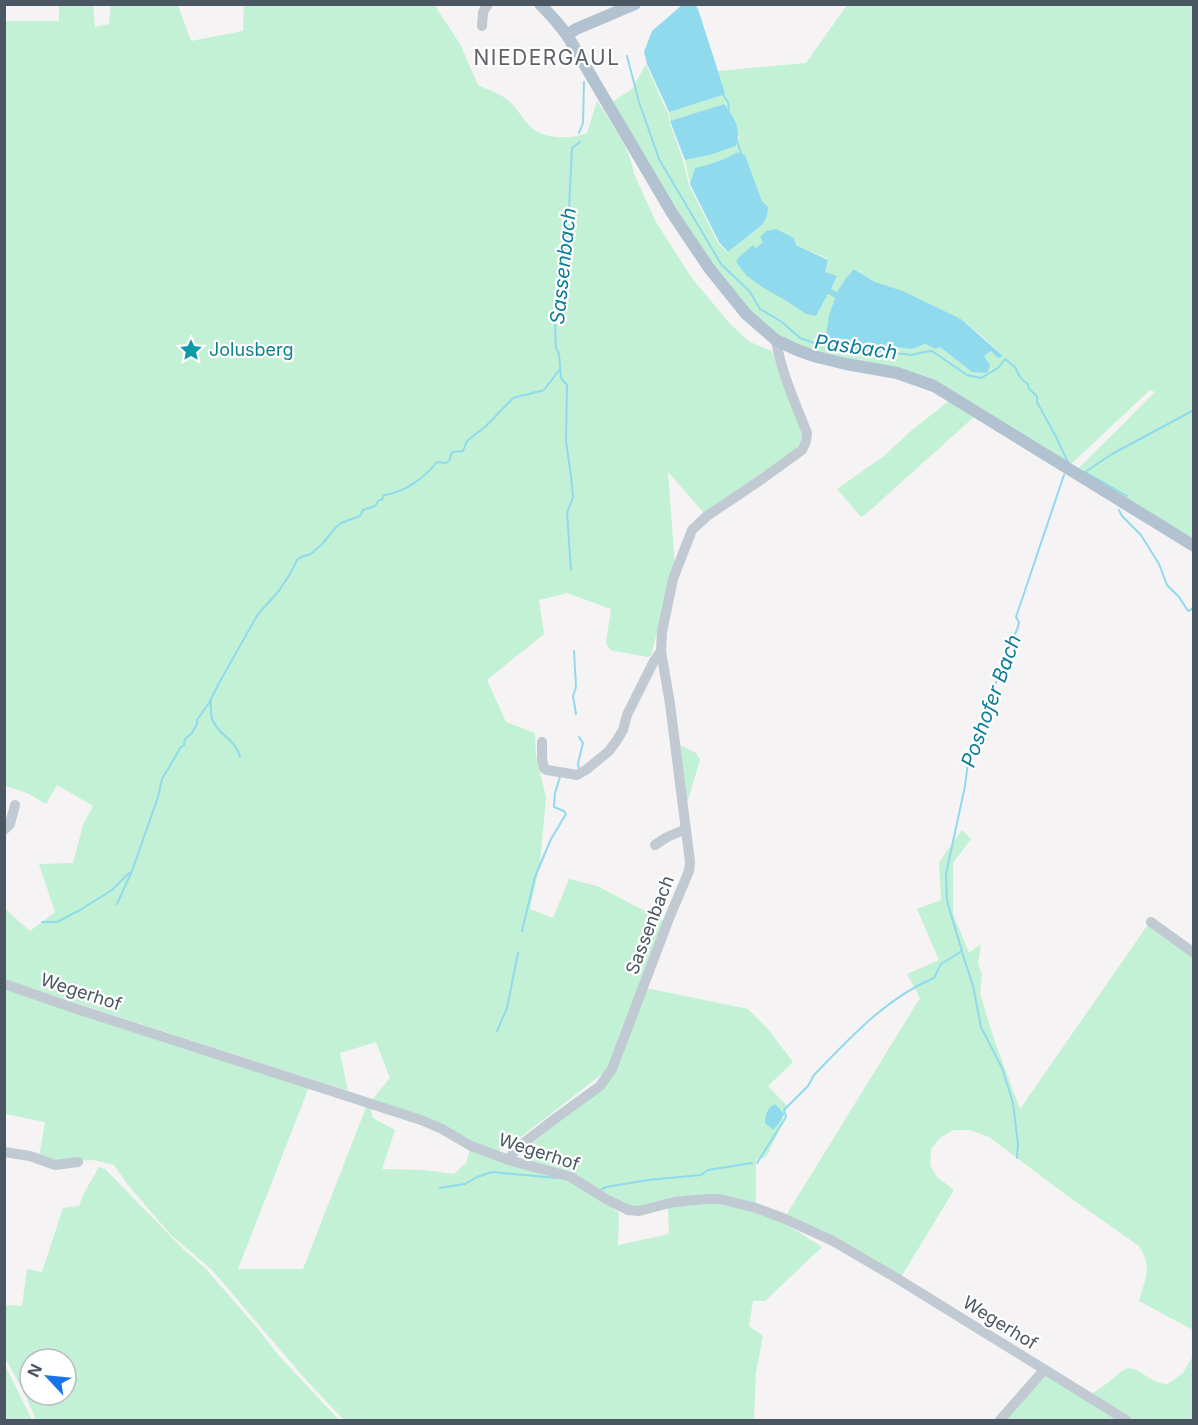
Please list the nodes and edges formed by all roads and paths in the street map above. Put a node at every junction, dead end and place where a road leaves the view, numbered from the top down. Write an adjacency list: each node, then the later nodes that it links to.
1 (488, 4): 4 (street)
2 (540, 4): 5 (main road)
3 (635, 4): 5 (main road)
4 (482, 26)
5 (567, 35): 6 (main road)
6 (776, 339): 7 (main road); 8 (street, Sassenbach)
7 (1194, 546)
8 (661, 651): 9 (street, Sassenbach); 11 (street, Sassenbach)
9 (542, 742)
10 (15, 805): 12 (street)
11 (686, 829): 13 (street); 18 (street, Sassenbach)
12 (4, 830)
13 (655, 845)
14 (1151, 922): 15 (street)
15 (1194, 953)
16 (4, 984): 18 (street, Wegerhof)
17 (4, 1152): 19 (street)
18 (509, 1160): 20 (street, Wegerhof)
19 (78, 1162)
20 (1044, 1370): 21 (street, Wegerhof); 22 (street)
21 (1000, 1420)
22 (1126, 1420)

